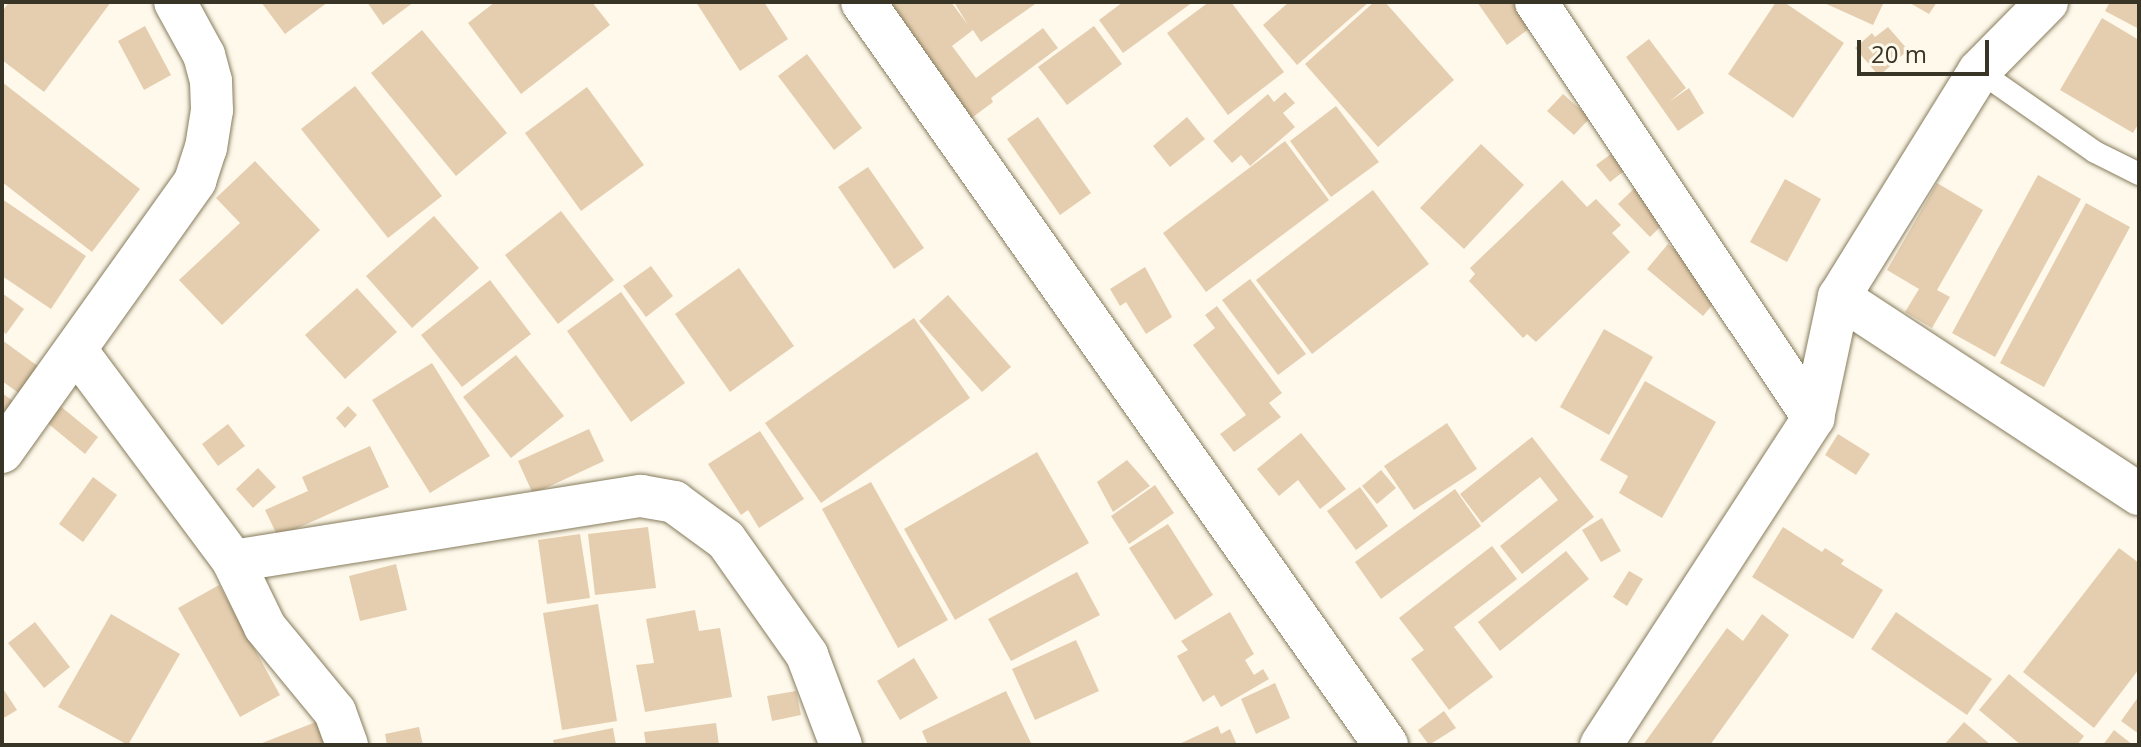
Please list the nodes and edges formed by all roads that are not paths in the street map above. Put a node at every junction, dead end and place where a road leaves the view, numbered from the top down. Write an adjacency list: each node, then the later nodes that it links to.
1 (175, 2): 8 (street)
2 (863, 2): 15 (street)
3 (1536, 2): 9 (street)
4 (2047, 2): 5 (street)
5 (1979, 71): 6 (lane); 7 (street)
6 (2139, 174)
7 (1839, 297): 9 (street); 11 (street)
8 (76, 350): 10 (street); 12 (street)
9 (1813, 418): 16 (street)
10 (2, 452)
11 (2139, 494)
12 (233, 561): 13 (street); 14 (street)
13 (347, 745)
14 (841, 745)
15 (1386, 745)
16 (1601, 745)

